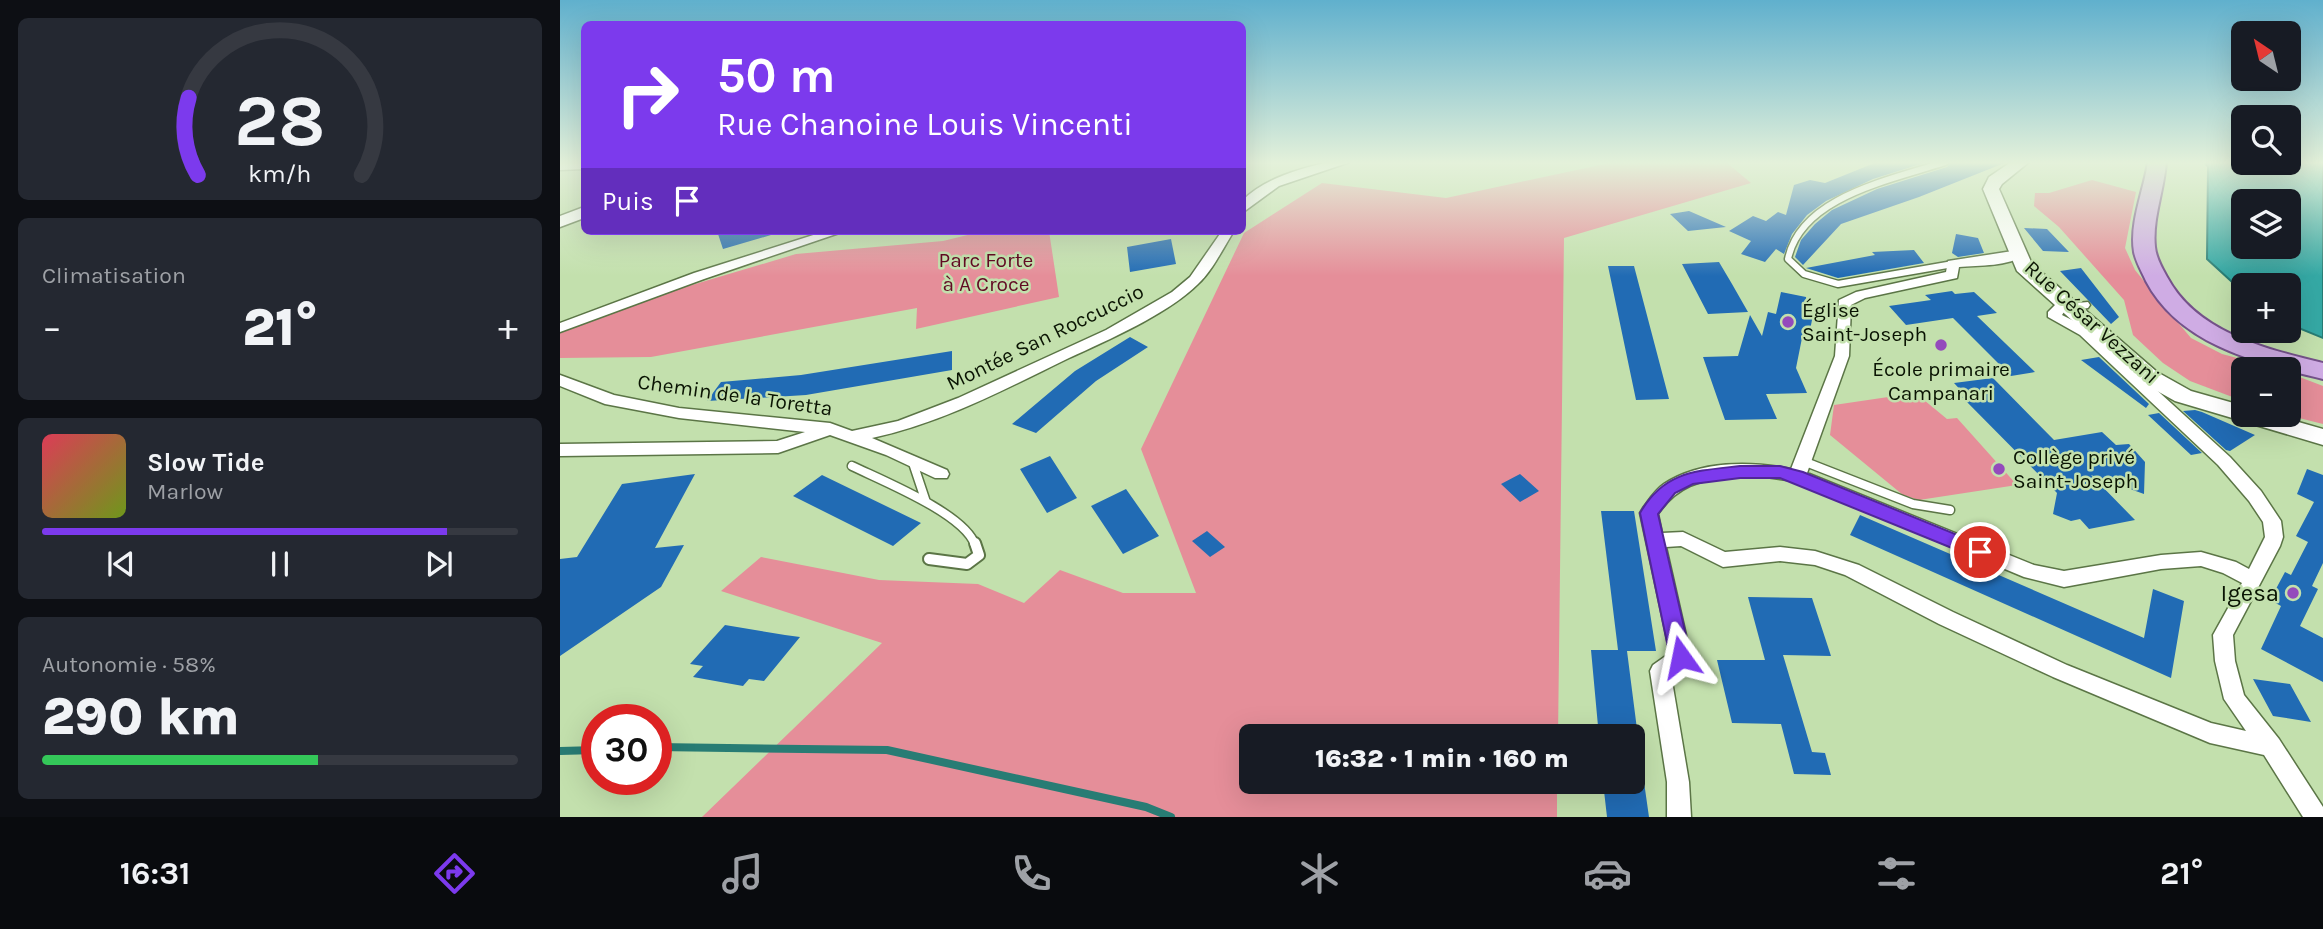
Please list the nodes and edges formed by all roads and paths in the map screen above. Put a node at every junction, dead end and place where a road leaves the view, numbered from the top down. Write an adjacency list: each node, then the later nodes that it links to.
1 (1841, 200): 9 (lane)
2 (1996, 200): 8 (main road, Rue César Vezzani)
3 (2150, 200): 12 (main road)
4 (581, 213): 5 (main road)
5 (560, 222)
6 (827, 235): 11 (street)
7 (1225, 235): 15 (street, Montée San Roccuccio)
8 (2019, 254): 9 (street); 10 (main road, Rue César Vezzani)
9 (1953, 264): 20 (street)
10 (2076, 306): 16 (main road, Rue César Vezzani); 26 (street)
11 (560, 328)
12 (2322, 371)
13 (560, 380): 14 (street, Chemin de la Toretta)
14 (830, 429): 15 (street, Chemin de la Toretta); 17 (street)
15 (850, 437): 18 (street, Chemin de la Toretta)
16 (2323, 437)
17 (560, 450)
18 (912, 460): 21 (street, Chemin de la Toretta); 22 (lane)
19 (852, 466): 22 (lane)
20 (1800, 469): 23 (lane); 24 (street); 26 (street)
21 (942, 474)
22 (926, 502): 25 (lane)
23 (1950, 510)
24 (1655, 540): 27 (street); 28 (street)
25 (929, 559)
26 (2253, 580): 27 (street)
27 (2271, 746): 29 (street)
28 (1679, 817)
29 (2316, 817)

